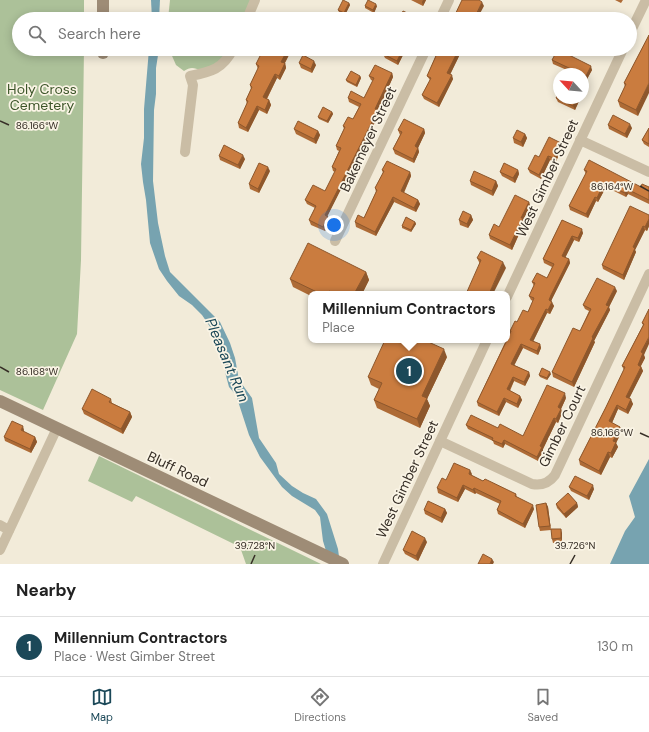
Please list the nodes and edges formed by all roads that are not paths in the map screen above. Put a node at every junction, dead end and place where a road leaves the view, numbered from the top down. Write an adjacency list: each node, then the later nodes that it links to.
1 (104, 0): 5 (main road)
2 (255, 0): 6 (street)
3 (449, 0): 7 (street)
4 (646, 0): 8 (street)
5 (103, 12)
6 (250, 12)
7 (443, 12)
8 (637, 19)
9 (229, 56): 13 (street)
10 (423, 56): 15 (street, Bakemeyer Street)
11 (620, 56): 12 (street, West Gimber Street)
12 (580, 140): 14 (street); 17 (street, West Gimber Street)
13 (185, 152)
14 (649, 172)
15 (335, 241)
16 (649, 274): 21 (street, Gimber Court)
17 (510, 291)
18 (486, 343): 21 (street, West Gimber Street)
19 (0, 401): 20 (main road, Bluff Road)
20 (57, 428): 22 (street); 24 (main road, Bluff Road)
21 (440, 441): 25 (street, West Gimber Street)
22 (5, 527): 23 (street)
23 (0, 550)
24 (344, 564)
25 (383, 564)

